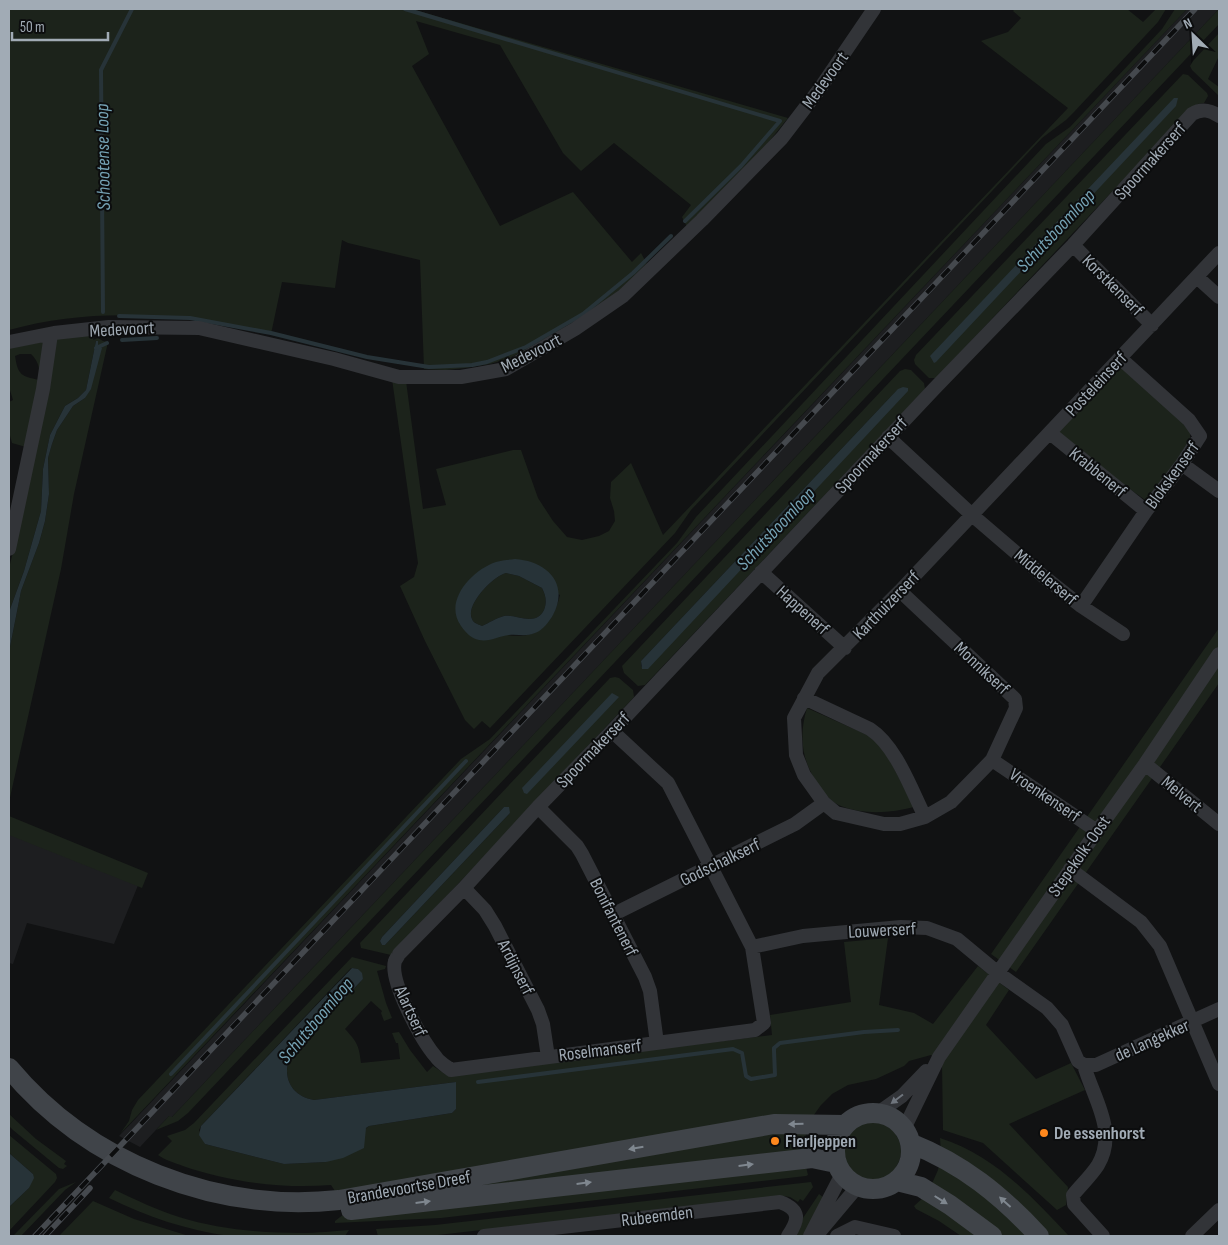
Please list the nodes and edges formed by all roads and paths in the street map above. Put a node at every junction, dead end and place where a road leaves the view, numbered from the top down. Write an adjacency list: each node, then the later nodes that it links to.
1 (874, 9): 8 (street, Medevoort)
2 (1213, 113): 3 (street, Spoormakerserf)
3 (1073, 245): 7 (street, Korstkenserf); 12 (street, Spoormakerserf)
4 (1219, 253): 5 (street, Posteleinserf)
5 (1197, 277): 6 (street); 7 (street, Posteleinserf)
6 (1219, 297)
7 (1152, 324): 10 (street, Posteleinserf)
8 (51, 334): 9 (street, Medevoort); 17 (street)
9 (9, 342)
10 (1120, 358): 11 (street, Posteleinserf); 13 (street, Blokskenserf)
11 (1050, 433): 15 (street, Krabbenerf); 16 (street, Posteleinserf)
12 (888, 437): 16 (street, Middelerserf); 18 (street, Spoormakerserf)
13 (1182, 464): 14 (street); 15 (street, Blokskenserf)
14 (1219, 491)
15 (1146, 510): 20 (street, Blokskenserf)
16 (972, 515): 19 (street, Karthuizerserf); 20 (street, Middelerserf)
17 (9, 550)
18 (760, 572): 22 (street, Happenerf); 25 (street, Spoormakerserf)
19 (900, 591): 22 (street, Karthuizerserf); 26 (street, Monnikserf)
20 (1081, 606): 21 (street, Middelerserf)
21 (1123, 634)
22 (845, 648): 24 (street, Karthuizerserf)
23 (1219, 654): 27 (street, Stepekolk-Oost)
24 (804, 698): 28 (street, Karthuizerserf); 30 (street)
25 (612, 731): 29 (street, Spoormakerserf); 33 (street)
26 (992, 760): 30 (street, Karthuizerserf); 32 (street, Vroenkenserf)
27 (1145, 764): 31 (street, Melvert); 32 (street, Stepekolk-Oost)
28 (824, 803): 30 (street, Karthuizerserf); 33 (street, Godschalkserf)
29 (538, 807): 35 (street, Spoormakerserf); 36 (street, Bonifantenerf)
30 (925, 817)
31 (1219, 824)
32 (1097, 831): 34 (street, Stepekolk-Oost)
33 (710, 866): 36 (street, Godschalkserf); 37 (street)
34 (1070, 869): 39 (street, Stepekolk-Oost); 41 (street)
35 (464, 888): 38 (street, Spoormakerserf); 43 (street, Ardijnserf)
36 (612, 915): 42 (street, Bonifantenerf)
37 (752, 947): 39 (street, Louwerserf); 42 (street, Roselmanserf)
38 (395, 960): 45 (street, Alartserf)
39 (998, 973): 44 (street, Stepekolk-Oost); 46 (street, Louwerserf)
40 (1219, 1009): 41 (street, de Langekker)
41 (1191, 1022): 46 (street, de Langekker); 48 (street)
42 (658, 1043): 43 (street, Roselmanserf)
43 (548, 1057): 45 (street, Roselmanserf)
44 (939, 1057): 50 (street, Stepekolk-Oost, one-way to 50); 52 (street, Stepekolk-Oost)
45 (437, 1059)
46 (1084, 1065): 65 (street, Louwerserf)
47 (9, 1068): 51 (main road, Brandevoortse Dreef, one-way to 47)
48 (1219, 1084)
49 (9, 1085): 53 (main road, Brandevoortse Dreef, one-way to 53)
50 (878, 1113): 51 (main road); 52 (main road)
51 (845, 1125): 53 (main road)
52 (907, 1136): 54 (main road); 64 (main road, one-way to 52)
53 (846, 1174): 54 (main road); 59 (street); 60 (street)
54 (897, 1181): 63 (main road, one-way to 63)
55 (1219, 1210): 66 (street)
56 (566, 1232): 57 (street, Rubeemden); 58 (street, Rubeemden)
57 (484, 1236)
58 (788, 1236)
59 (810, 1236)
60 (816, 1236)
61 (837, 1236): 62 (street)
62 (894, 1236)
63 (992, 1236)
64 (1039, 1236)
65 (1103, 1236)
66 (1192, 1236)

